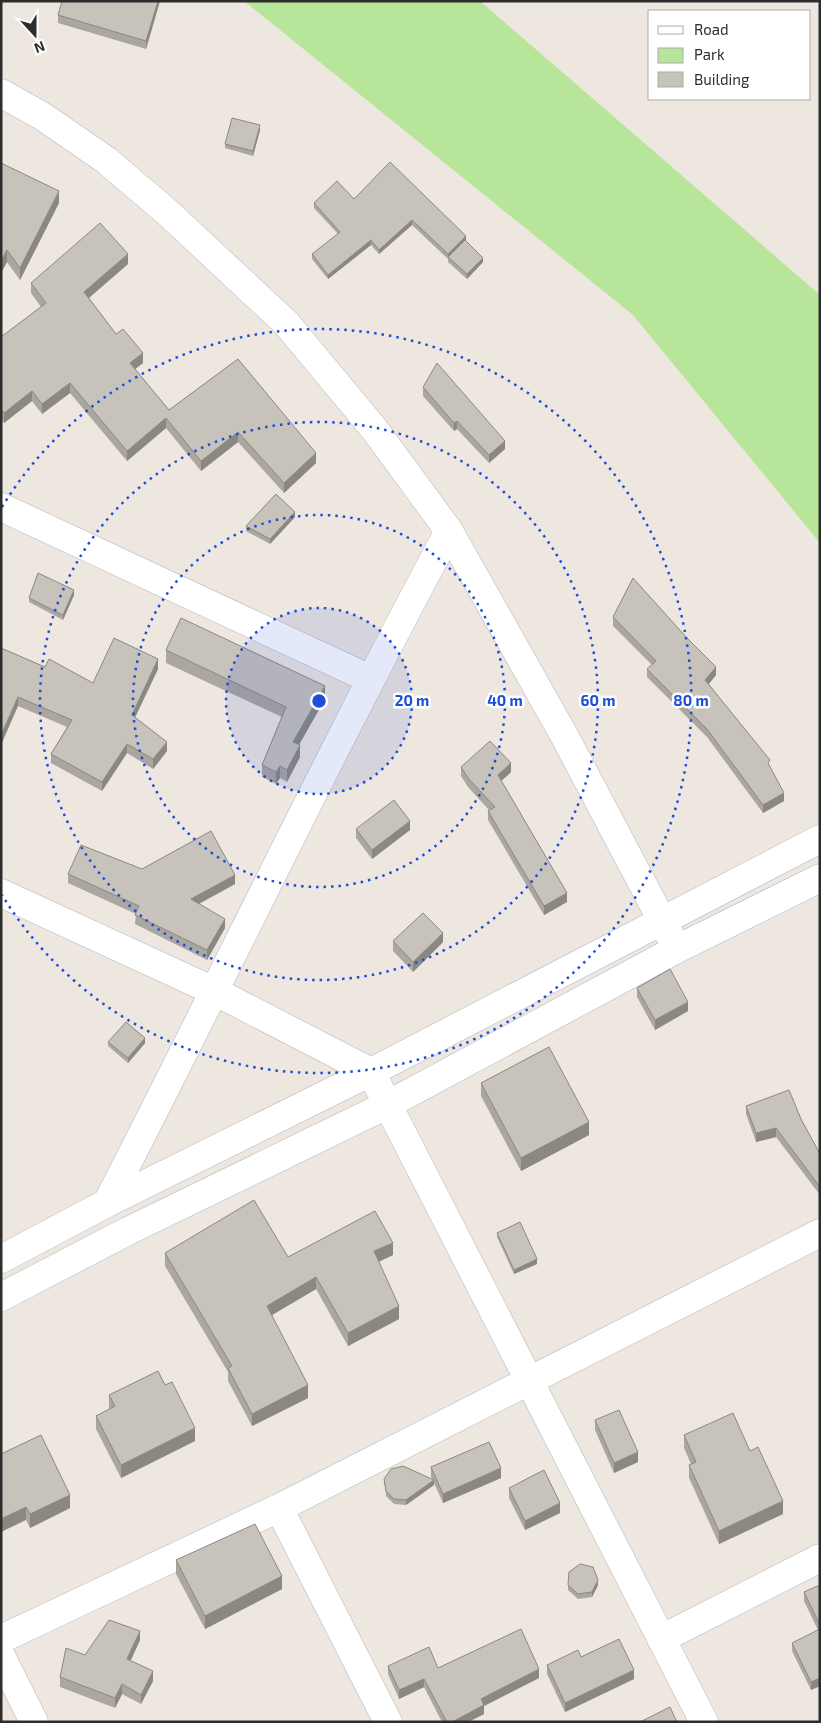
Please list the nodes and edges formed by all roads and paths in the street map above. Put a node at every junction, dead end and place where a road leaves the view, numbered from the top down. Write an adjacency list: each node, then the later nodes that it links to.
1 (1, 93): 3 (street)
2 (1, 507): 4 (street)
3 (449, 531): 4 (street); 8 (street)
4 (370, 678): 10 (street)
5 (820, 839): 8 (street)
6 (820, 878): 9 (street)
7 (1, 893): 10 (street)
8 (662, 920): 9 (street); 11 (street)
9 (676, 949): 12 (street)
10 (216, 992): 11 (street); 13 (street)
11 (371, 1072): 12 (street); 13 (street)
12 (389, 1104): 16 (street); 17 (street)
13 (108, 1203): 15 (street)
14 (820, 1233): 17 (street)
15 (1, 1259)
16 (1, 1297)
17 (531, 1380): 18 (street); 21 (street)
18 (279, 1508): 20 (street); 24 (street)
19 (820, 1558): 21 (street)
20 (1, 1639)
21 (660, 1640): 25 (street)
22 (1, 1656): 23 (street)
23 (34, 1722)
24 (388, 1722)
25 (704, 1722)

